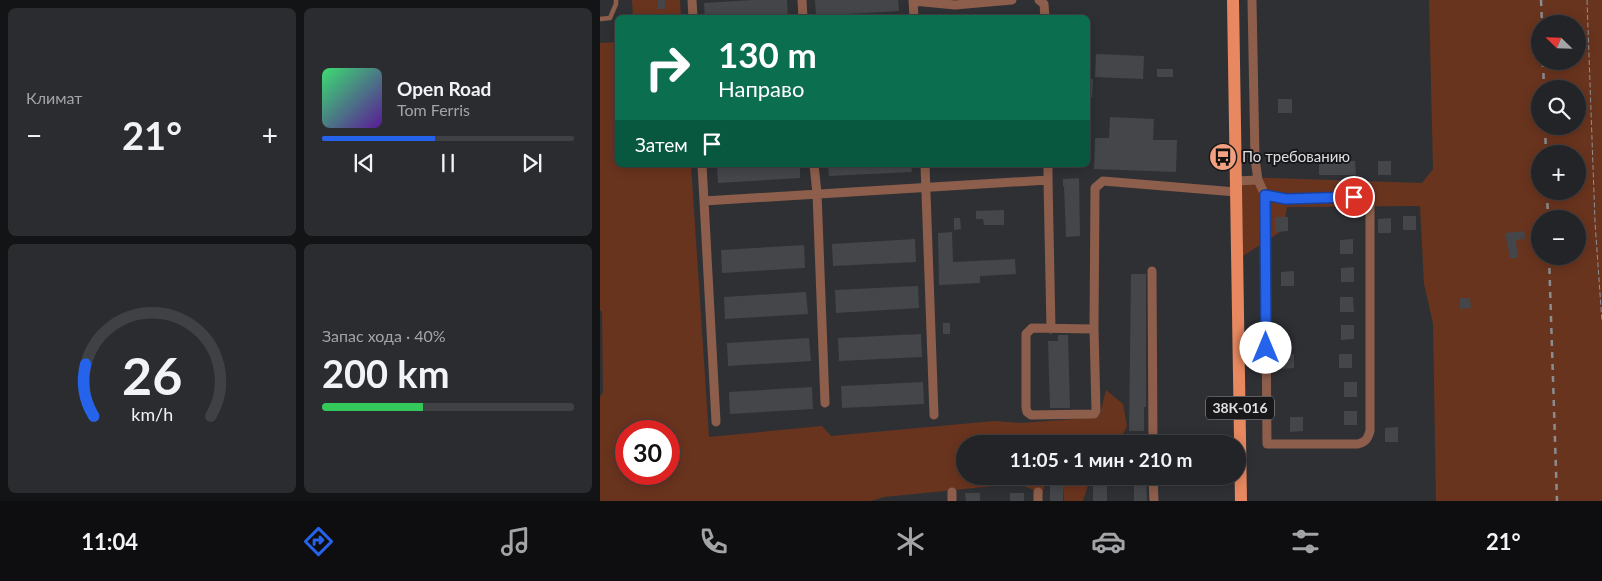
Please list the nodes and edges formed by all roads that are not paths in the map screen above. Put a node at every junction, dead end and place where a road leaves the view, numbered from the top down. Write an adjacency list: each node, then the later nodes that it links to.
1 (616, 0): 13 (lane)
2 (692, 0): 9 (street)
3 (802, 0): 10 (street)
4 (1012, 0): 8 (street)
5 (1039, 0): 12 (street)
6 (1233, 0): 20 (main road, 38К-016)
7 (1252, 0): 19 (street)
8 (913, 1): 11 (street)
9 (693, 15)
10 (803, 15)
11 (914, 15)
12 (1045, 15)
13 (600, 19)
14 (702, 167): 24 (street)
15 (814, 167): 22 (street)
16 (925, 167): 21 (street)
17 (1048, 167): 18 (street)
18 (1048, 180): 21 (street); 26 (street)
19 (1258, 180): 20 (street); 23 (street)
20 (1236, 186): 27 (street); 34 (main road, 38К-016)
21 (926, 188): 22 (street); 29 (street)
22 (817, 193): 24 (street); 28 (street)
23 (1265, 195): 23 (street)
24 (704, 201): 30 (street)
25 (1152, 271): 31 (street)
26 (1051, 329): 27 (street); 27 (street)
27 (1094, 329)
28 (825, 403)
29 (934, 415)
30 (716, 422)
31 (1153, 435)
32 (1153, 485): 33 (street)
33 (1154, 501)
34 (1241, 501)

